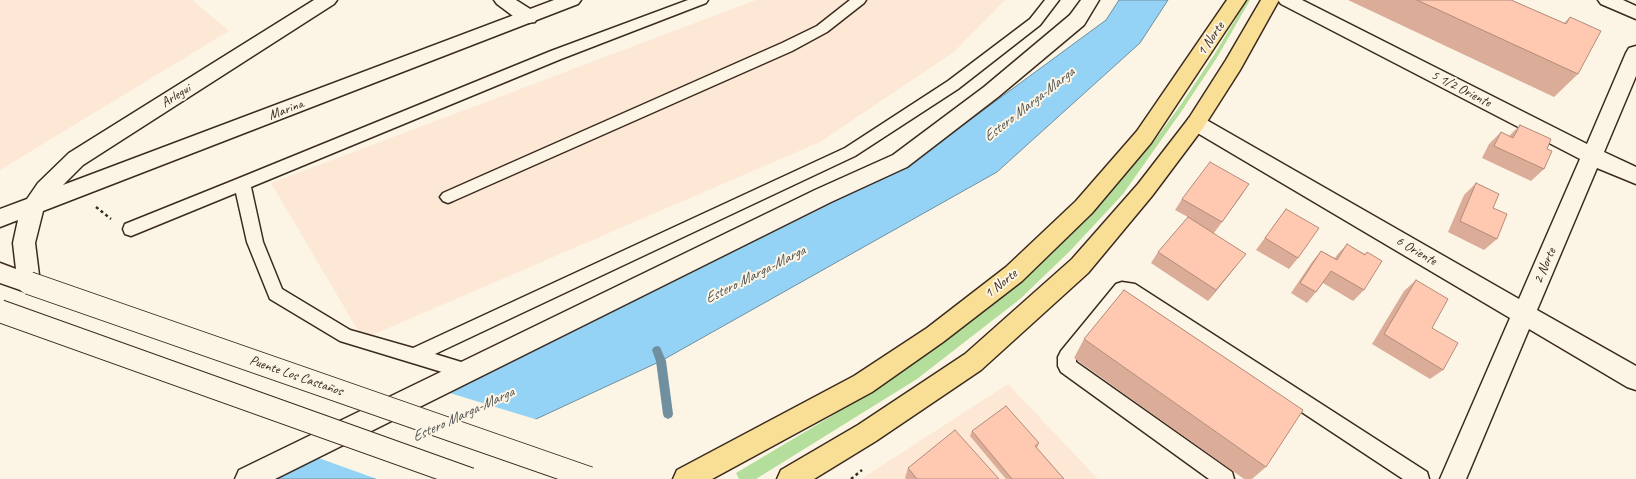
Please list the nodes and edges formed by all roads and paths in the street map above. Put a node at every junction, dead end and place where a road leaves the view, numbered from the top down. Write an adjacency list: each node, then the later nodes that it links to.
1 (328, 0): 21 (street, Arlegui)
2 (503, 0): 13 (street)
3 (572, 0): 13 (street, Marina)
4 (701, 0): 18 (lane)
5 (859, 0): 20 (lane)
6 (1052, 0): 28 (lane)
7 (1090, 0): 29 (street)
8 (1237, 0): 34 (main road, 1 Norte)
9 (1270, 0): 15 (main road)
10 (1287, 0): 16 (street, 5 1/2 Oriente)
11 (1607, 0): 12 (street)
12 (1636, 13)
13 (528, 17): 19 (street, Marina)
14 (1636, 53): 16 (street, 2 Norte)
15 (1196, 122): 27 (street, 6 Oriente); 35 (main road)
16 (1592, 156): 17 (street, 5 1/2 Oriente); 27 (street, 2 Norte)
17 (1636, 176)
18 (242, 183): 23 (lane); 28 (lane)
19 (74, 190): 21 (street, Marina); 23 (path)
20 (448, 197)
21 (35, 204): 22 (street, Marina); 25 (street, Arlegui)
22 (0, 218)
23 (131, 229)
24 (0, 273): 25 (street, Puente Los Castaños)
25 (29, 284): 33 (street, Puente Los Castaños, bridge)
26 (0, 311): 32 (street, bridge)
27 (1524, 314): 30 (street, 6 Oriente); 38 (street, 2 Norte)
28 (414, 356): 29 (lane)
29 (465, 371): 31 (street)
30 (1636, 379)
31 (248, 479)
32 (470, 479)
33 (590, 479)
34 (686, 479)
35 (790, 479)
36 (1225, 479): 37 (lane)
37 (1420, 479)
38 (1453, 479)

